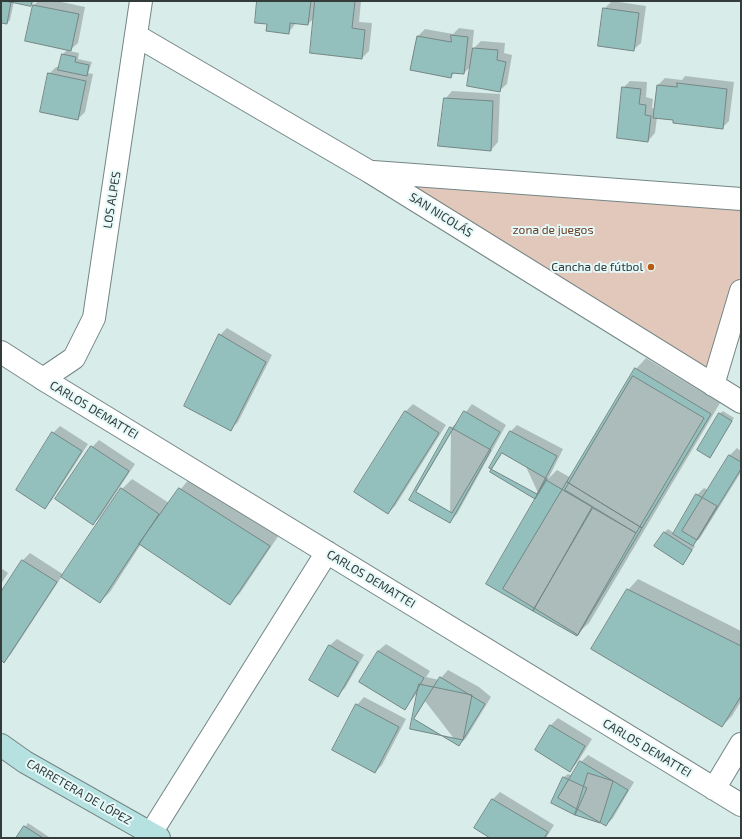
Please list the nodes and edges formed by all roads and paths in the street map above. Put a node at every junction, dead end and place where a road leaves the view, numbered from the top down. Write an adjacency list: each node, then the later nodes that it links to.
1 (141, 1): 2 (street, LOS ALPES)
2 (137, 36): 3 (street, SAN NICOLÁS); 7 (street, LOS ALPES)
3 (370, 172): 4 (street); 8 (street, SAN NICOLÁS)
4 (741, 199)
5 (741, 292): 8 (street)
6 (1, 352): 7 (street, CARLOS DEMATTEI)
7 (43, 379): 10 (street, CARLOS DEMATTEI)
8 (713, 385): 9 (street, SAN NICOLÁS)
9 (741, 402)
10 (327, 552): 13 (street, CARLOS DEMATTEI); 15 (street)
11 (741, 744): 13 (street)
12 (1, 745): 15 (main road, CARRETERA DE LÓPEZ)
13 (714, 789): 14 (street, CARLOS DEMATTEI)
14 (741, 806)
15 (155, 836)

